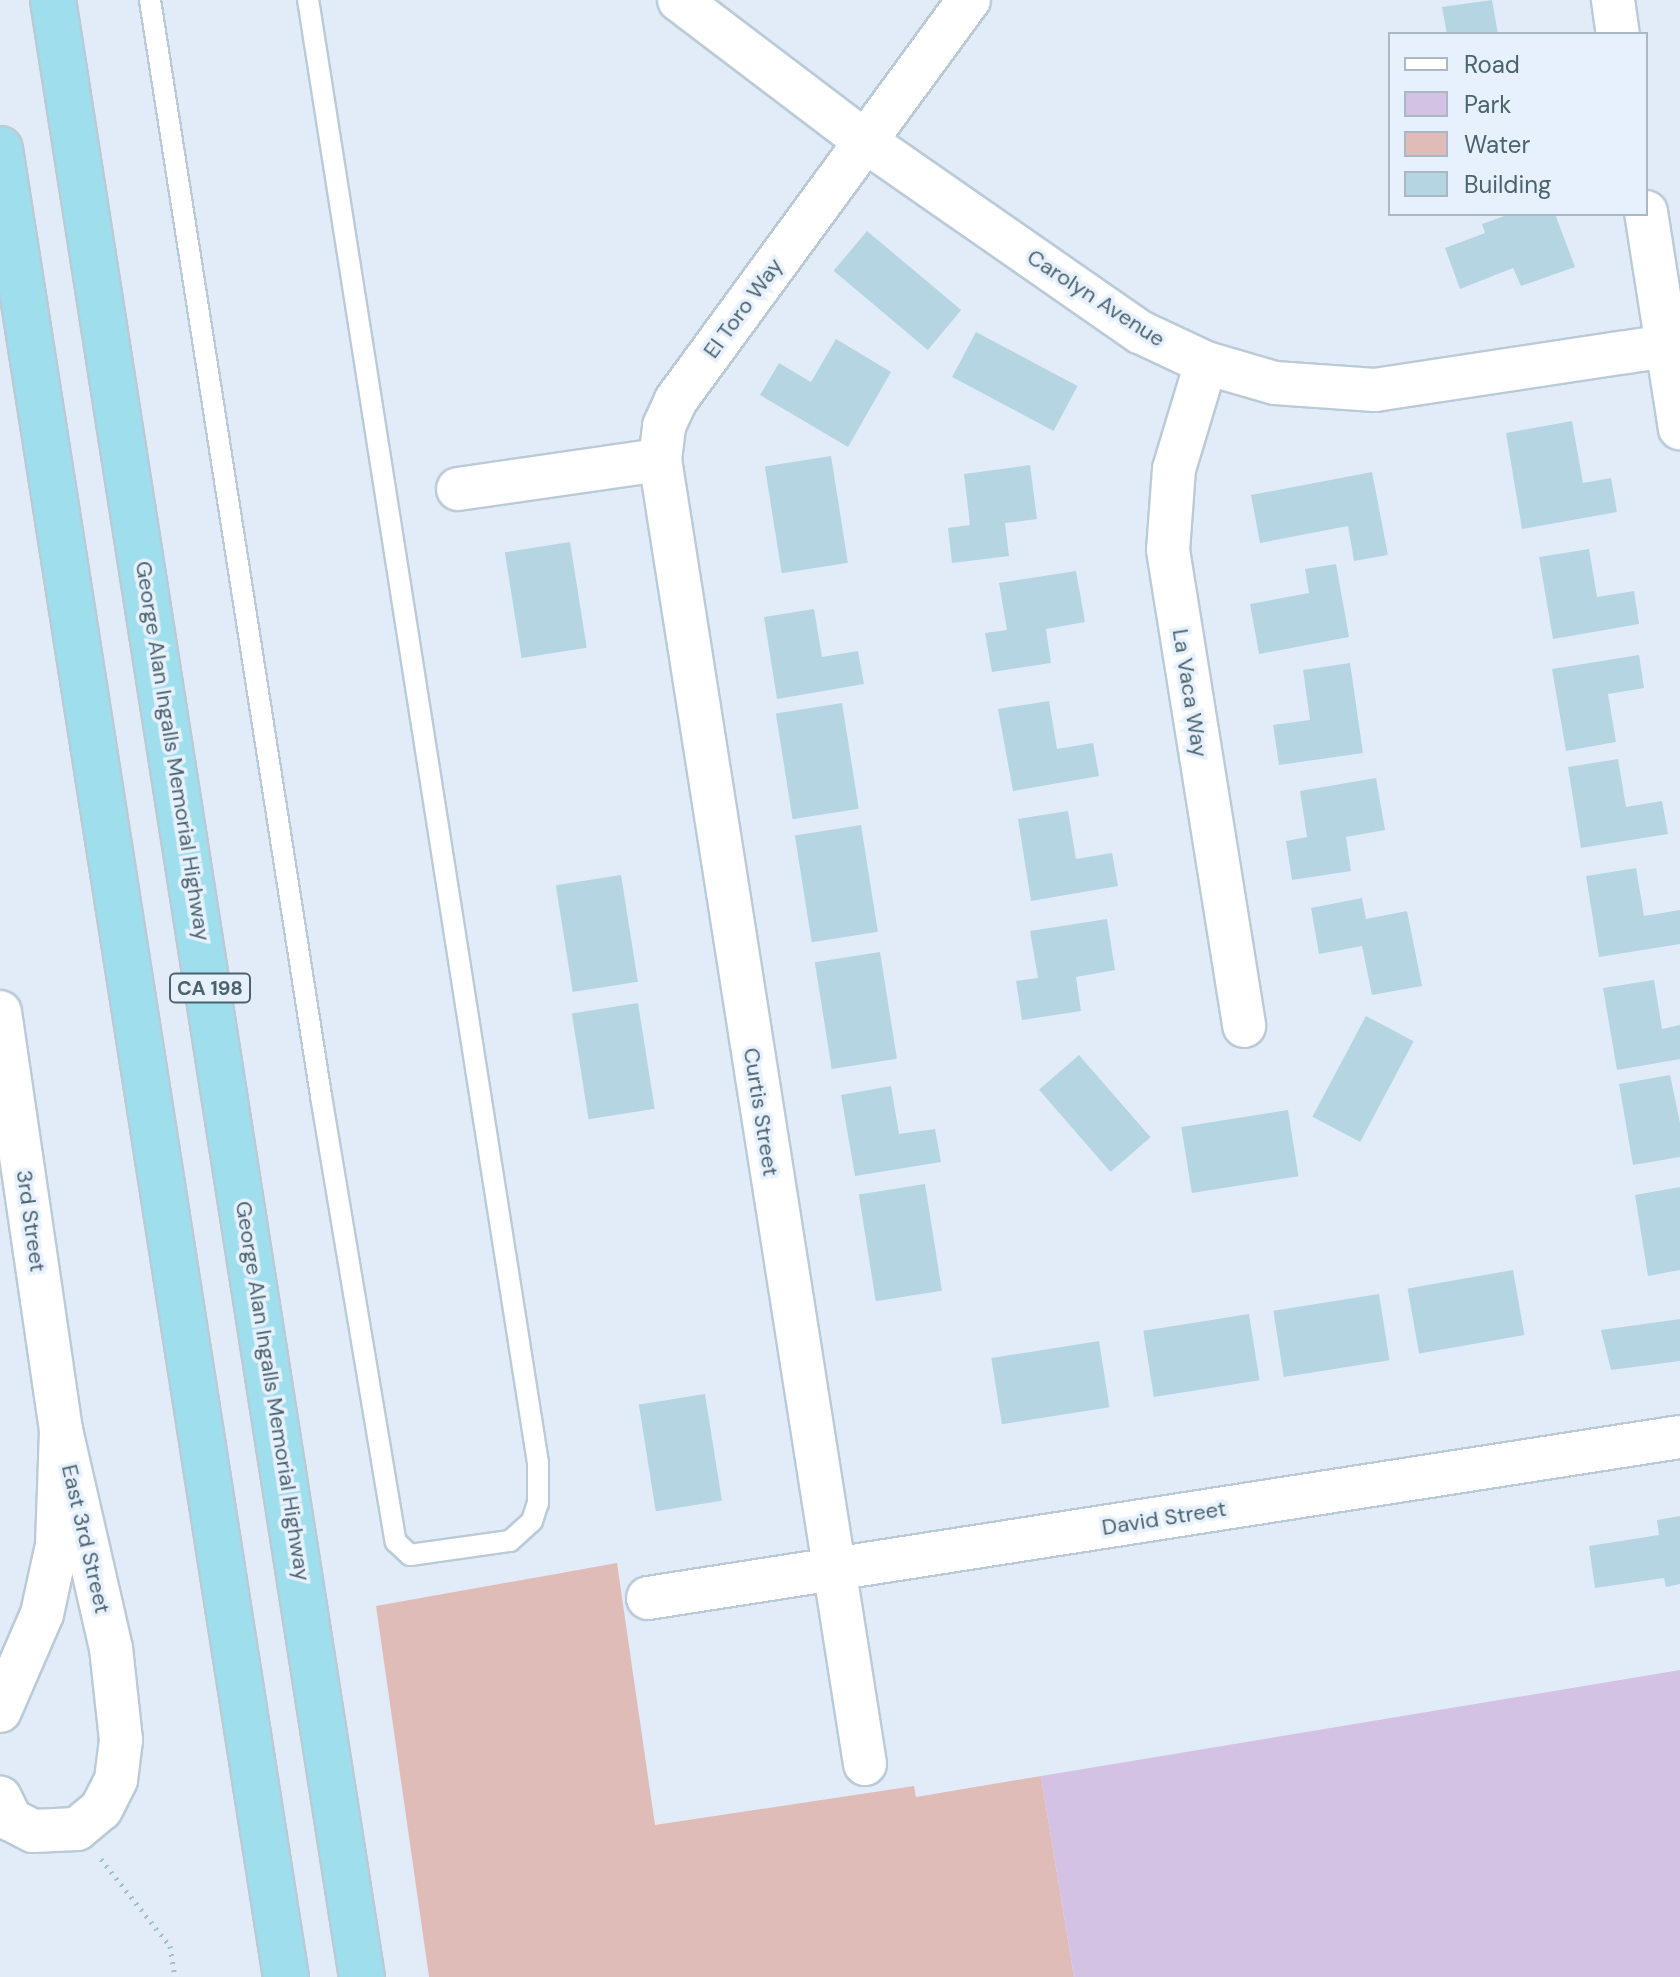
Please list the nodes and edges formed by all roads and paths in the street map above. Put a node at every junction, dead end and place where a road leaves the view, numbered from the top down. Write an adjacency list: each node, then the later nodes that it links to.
1 (53, 0): 28 (highway, George Alan Ingalls Memorial Highway / CA 198)
2 (150, 0): 3 (lane)
3 (308, 0)
4 (679, 0): 8 (street, Carolyn Avenue)
5 (969, 0): 8 (street, El Toro Way)
6 (1613, 0): 7 (street)
7 (1618, 32)
8 (865, 141): 12 (street, Carolyn Avenue); 14 (street, El Toro Way)
9 (0, 149): 27 (highway, CA 198)
10 (1647, 216): 11 (street)
11 (1673, 345): 12 (street, Carolyn Avenue); 13 (street)
12 (1206, 363): 17 (street, La Vaca Way)
13 (1680, 428)
14 (660, 460): 15 (street); 20 (street, Curtis Street)
15 (458, 489)
16 (0, 1012): 18 (street, 3rd Street)
17 (1244, 1026)
18 (61, 1430): 22 (street, East 3rd Street); 25 (street, East 3rd Street)
19 (1680, 1437): 20 (street, David Street)
20 (834, 1569): 21 (street, David Street); 23 (street, Curtis Street)
21 (648, 1598)
22 (0, 1711)
23 (865, 1764)
24 (0, 1797): 25 (street)
25 (77, 1829): 26 (path)
26 (175, 1977)
27 (286, 1977)
28 (362, 1977)

